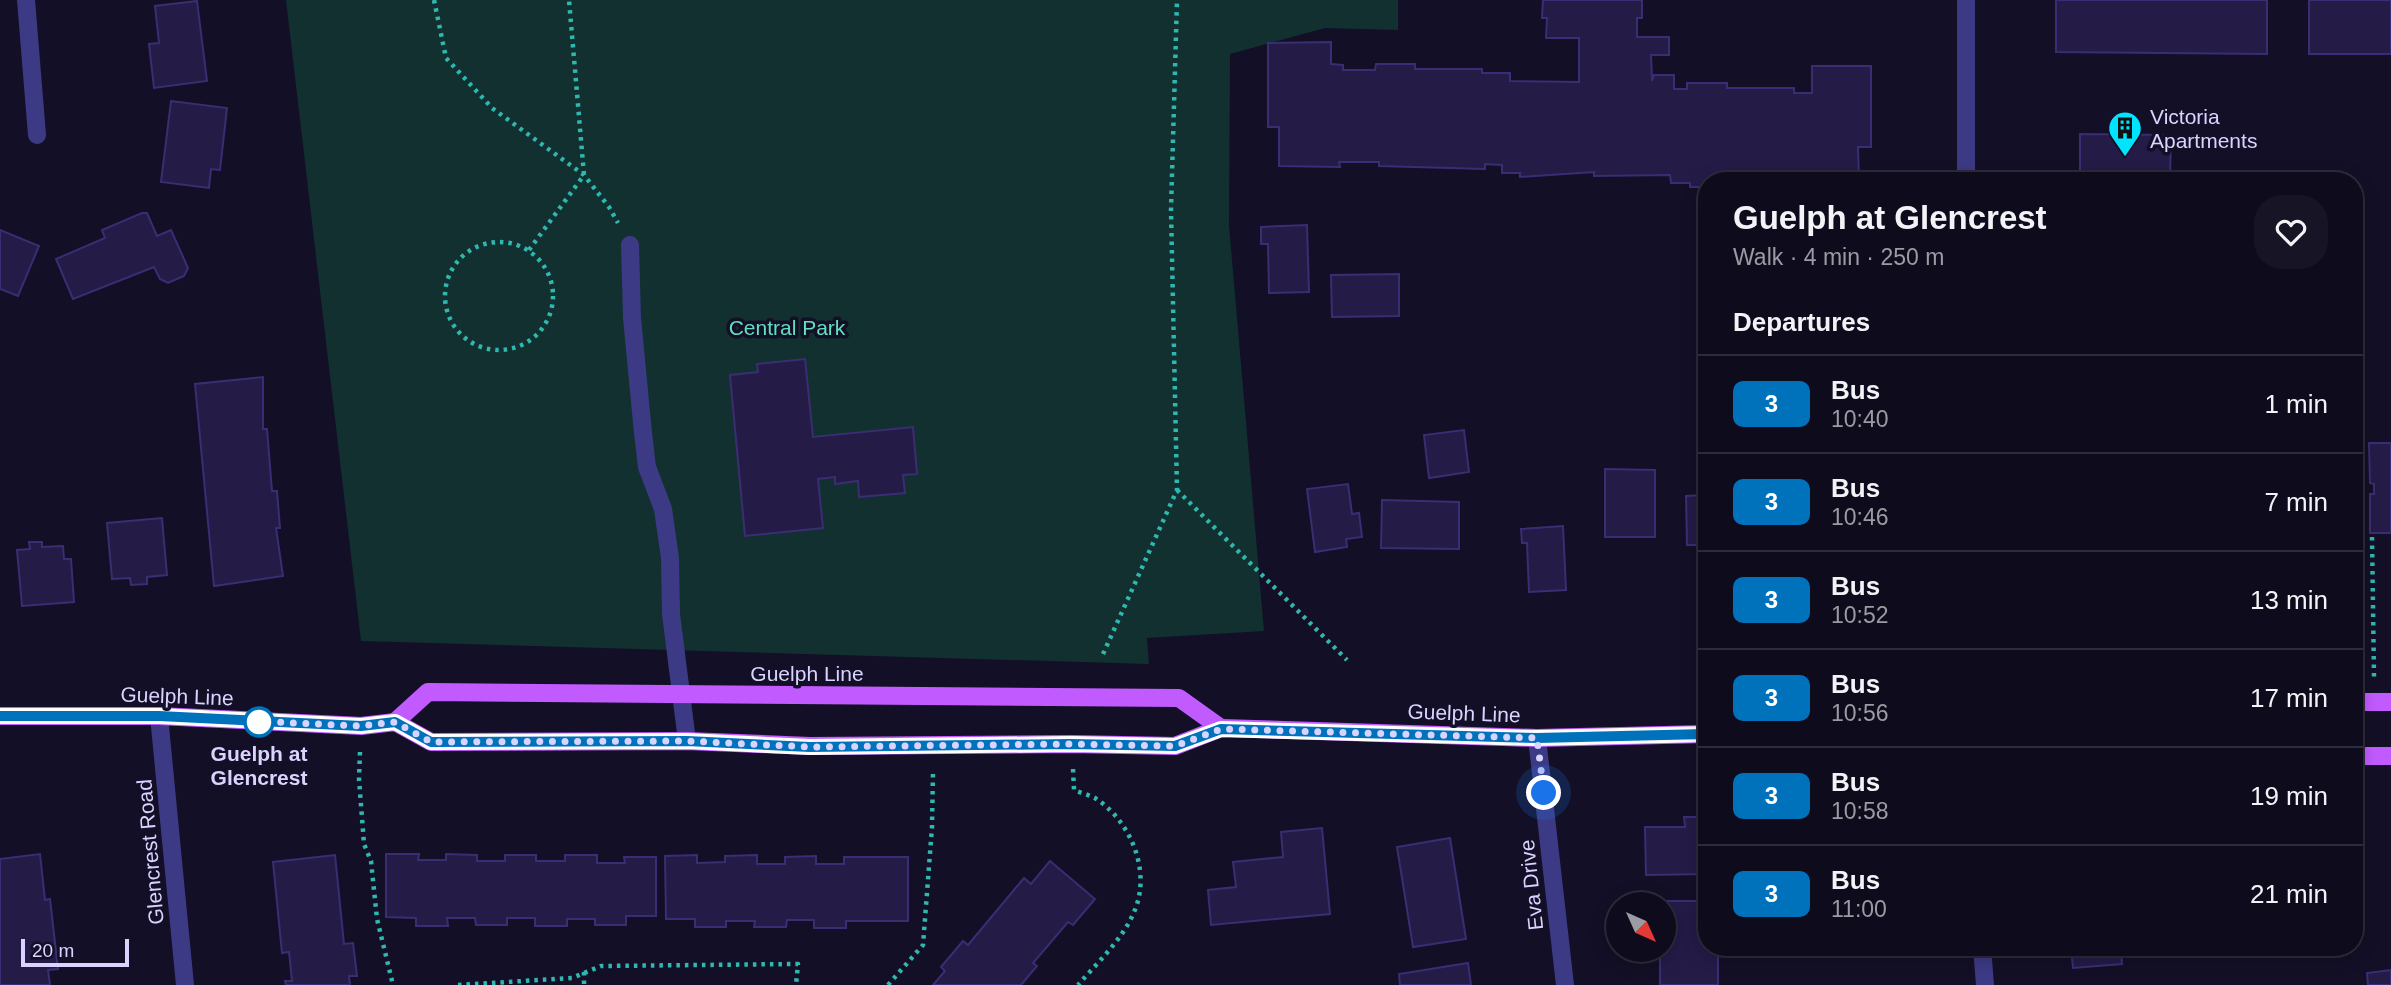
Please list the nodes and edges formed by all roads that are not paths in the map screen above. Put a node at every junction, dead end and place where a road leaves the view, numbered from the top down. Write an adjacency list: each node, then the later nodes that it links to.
1 (26, 0): 3 (street)
2 (1966, 0): 4 (street)
3 (37, 135)
4 (1966, 172)
5 (631, 246): 6 (street)
6 (681, 695): 11 (main road, Guelph Line); 12 (main road, Guelph Line); 15 (street)
7 (2363, 702): 8 (main road)
8 (2383, 702)
9 (0, 716): 10 (main road, Guelph Line)
10 (159, 716): 11 (main road, Guelph Line); 19 (street, Glencrest Road)
11 (395, 722): 15 (main road, Guelph Line)
12 (1221, 729): 14 (main road, Guelph Line); 15 (main road, Guelph Line)
13 (1698, 734): 14 (main road, Guelph Line)
14 (1537, 738): 20 (street, Eva Drive)
15 (687, 741)
16 (2363, 756): 17 (main road)
17 (2391, 756)
18 (1983, 956): 21 (street)
19 (185, 985)
20 (1565, 985)
21 (1985, 985)

